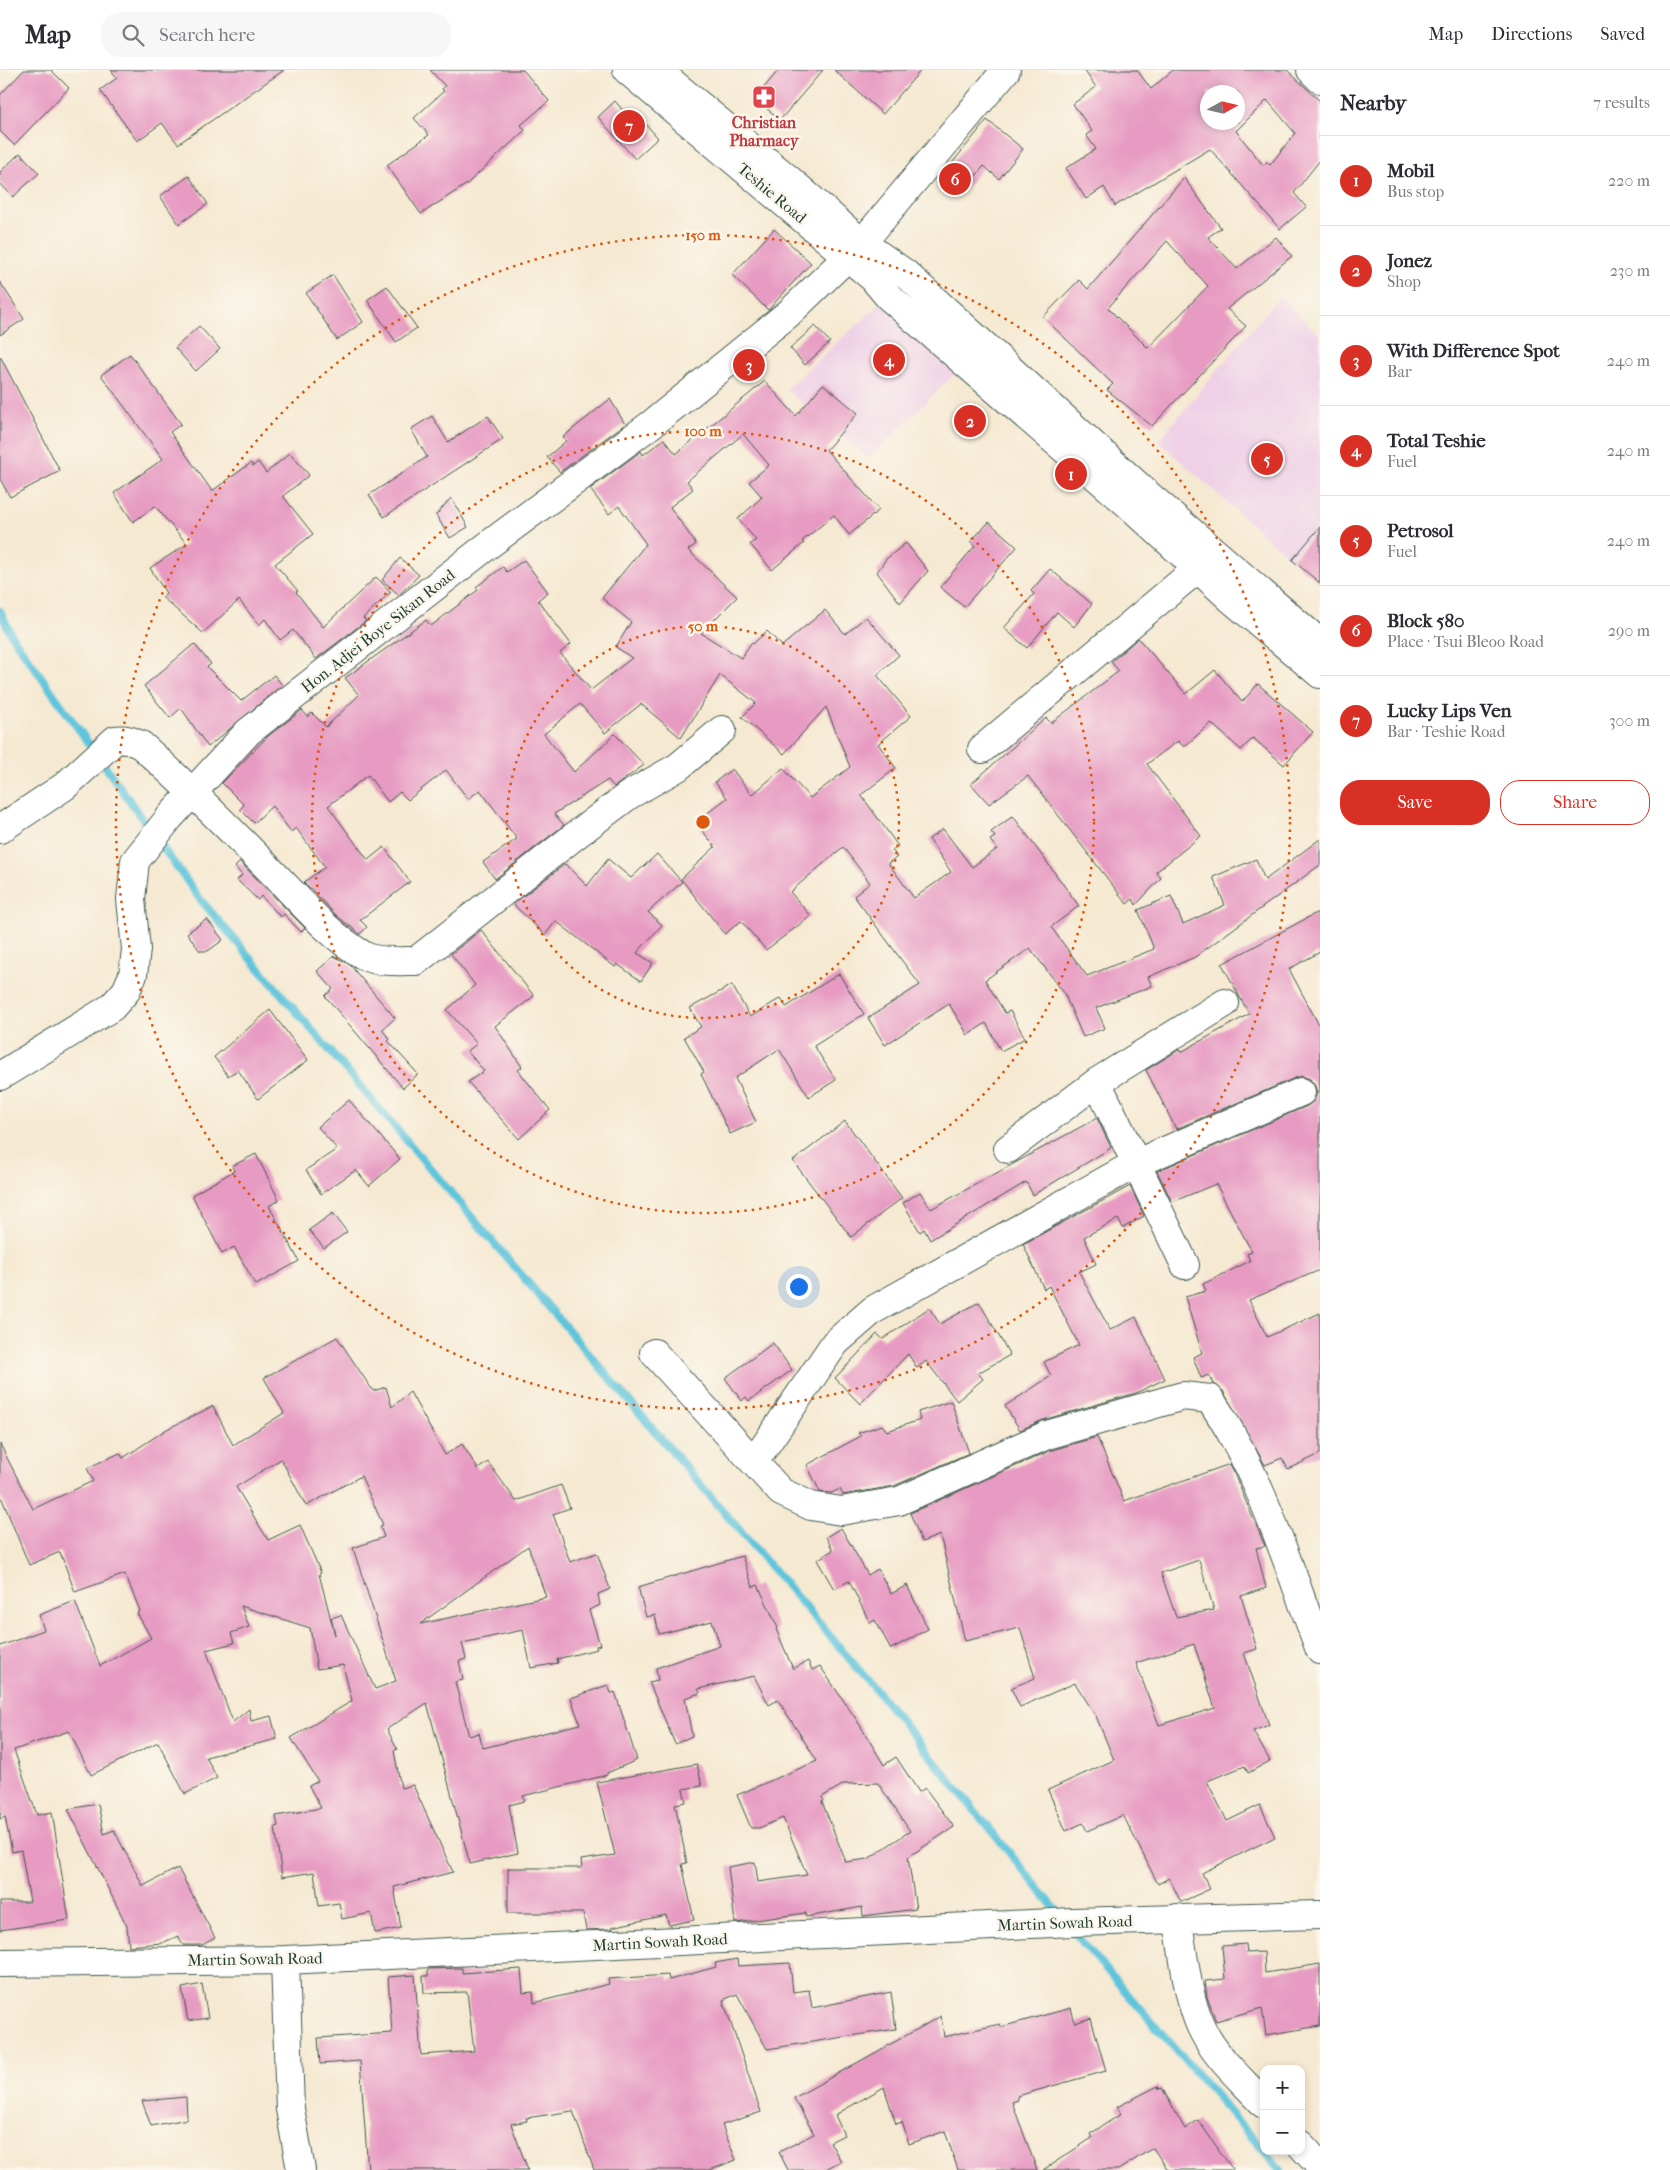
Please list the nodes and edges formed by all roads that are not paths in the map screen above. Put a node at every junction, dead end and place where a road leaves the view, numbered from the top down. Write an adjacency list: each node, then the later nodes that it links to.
1 (627, 70): 6 (street, Teshie Road)
2 (657, 70): 6 (street, Teshie Road)
3 (1006, 70): 6 (street, Hon. Adjei Boye Sikan Road)
4 (1311, 70): 5 (street)
5 (1320, 79)
6 (855, 250): 7 (street); 8 (street); 12 (street, Hon. Adjei Boye Sikan Road)
7 (1198, 569): 9 (street); 11 (street)
8 (1320, 644)
9 (1320, 674)
10 (722, 730): 12 (street)
11 (982, 749)
12 (193, 792): 13 (street); 15 (street, Hon. Adjei Boye Sikan Road)
13 (0, 829)
14 (1225, 1003): 16 (street)
15 (0, 1076)
16 (1097, 1082): 18 (street); 19 (street)
17 (1301, 1092): 19 (street)
18 (1008, 1149)
19 (1137, 1163): 20 (street); 22 (street)
20 (1185, 1265)
21 (654, 1353): 22 (street)
22 (754, 1462): 23 (street)
23 (1320, 1650)
24 (1320, 1915): 25 (street, Martin Sowah Road)
25 (1177, 1918): 26 (street, Martin Sowah Road); 28 (street)
26 (285, 1960): 27 (street, Martin Sowah Road); 31 (street)
27 (0, 1963)
28 (1260, 2100)
29 (1305, 2149): 30 (street)
30 (1320, 2166)
31 (301, 2170)

